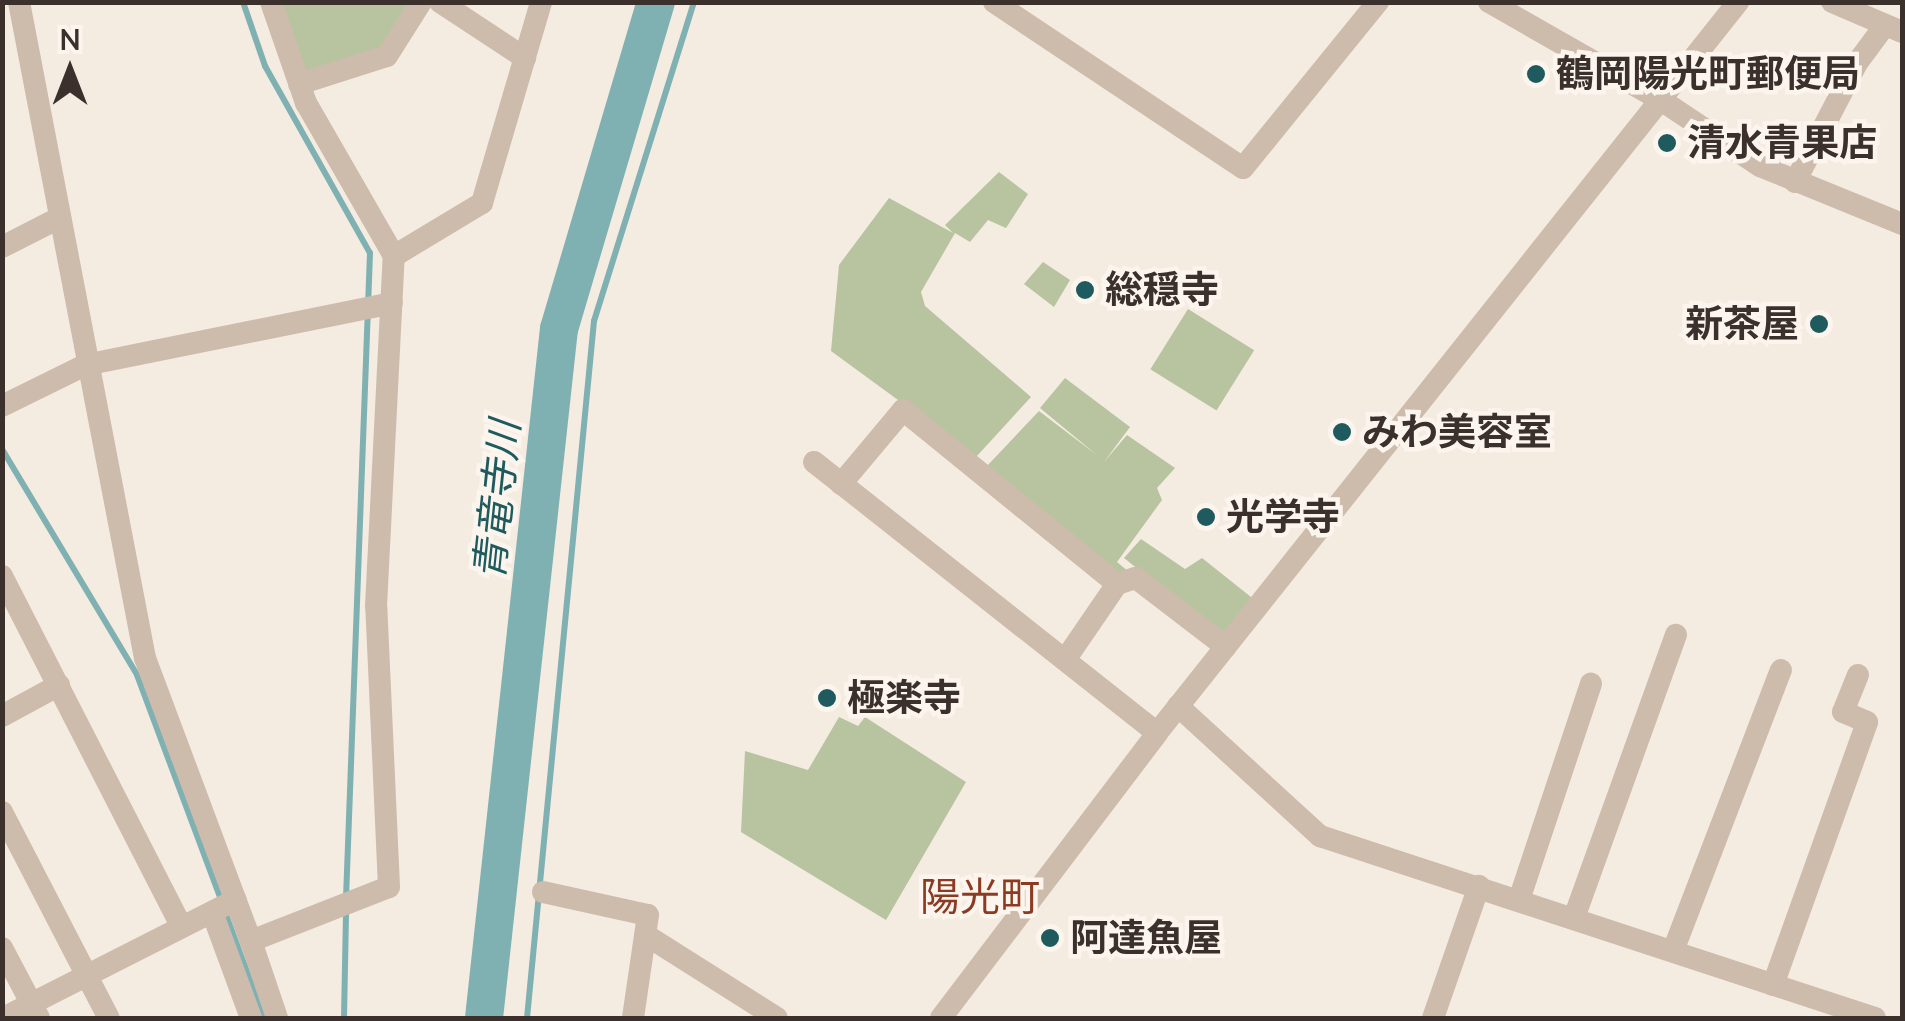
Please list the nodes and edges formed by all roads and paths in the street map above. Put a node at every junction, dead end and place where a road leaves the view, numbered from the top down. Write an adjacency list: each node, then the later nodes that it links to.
1 (19, 2): 16 (street)
2 (271, 2): 13 (street)
3 (421, 2): 13 (street)
4 (440, 2): 12 (street)
5 (541, 2): 12 (street)
6 (994, 2): 7 (street)
7 (1378, 2)
8 (1489, 2): 14 (street)
9 (1738, 2): 14 (street)
10 (1832, 2): 11 (street)
11 (1894, 28): 15 (street)
12 (525, 58): 19 (street)
13 (299, 84): 19 (street)
14 (1664, 102): 15 (street); 28 (street)
15 (1795, 182): 17 (street)
16 (57, 220): 18 (street); 21 (street)
17 (1902, 224)
18 (2, 246)
19 (394, 256): 20 (street)
20 (392, 303): 21 (street); 46 (street)
21 (85, 365): 22 (street); 40 (street)
22 (2, 406)
23 (814, 462): 24 (street)
24 (841, 484): 26 (street); 29 (street)
25 (2, 576): 33 (street)
26 (1117, 584): 28 (street); 29 (street)
27 (1676, 635): 43 (street)
28 (1226, 647): 34 (street)
29 (1066, 660): 36 (street)
30 (1782, 670): 48 (street)
31 (1858, 675): 50 (street)
32 (1591, 684): 41 (street)
33 (59, 685): 35 (street); 44 (street)
34 (1178, 706): 36 (street); 38 (street)
35 (2, 716)
36 (1156, 733): 58 (street)
37 (2, 812): 49 (street)
38 (1479, 886): 41 (street); 59 (street)
39 (543, 892): 45 (street)
40 (236, 900): 42 (street); 46 (street)
41 (1519, 900): 43 (street)
42 (212, 912): 44 (street); 54 (street)
43 (1574, 918): 48 (street)
44 (182, 926): 49 (street)
45 (649, 937): 56 (street); 57 (street)
46 (251, 941): 55 (street)
47 (2, 948): 51 (street)
48 (1673, 951): 50 (street)
49 (86, 973): 51 (street); 53 (street)
50 (1773, 984): 60 (street)
51 (35, 1011): 52 (street)
52 (3, 1018)
53 (109, 1018)
54 (251, 1018)
55 (277, 1018)
56 (633, 1018)
57 (777, 1018)
58 (942, 1018)
59 (1433, 1018)
60 (1876, 1018)

